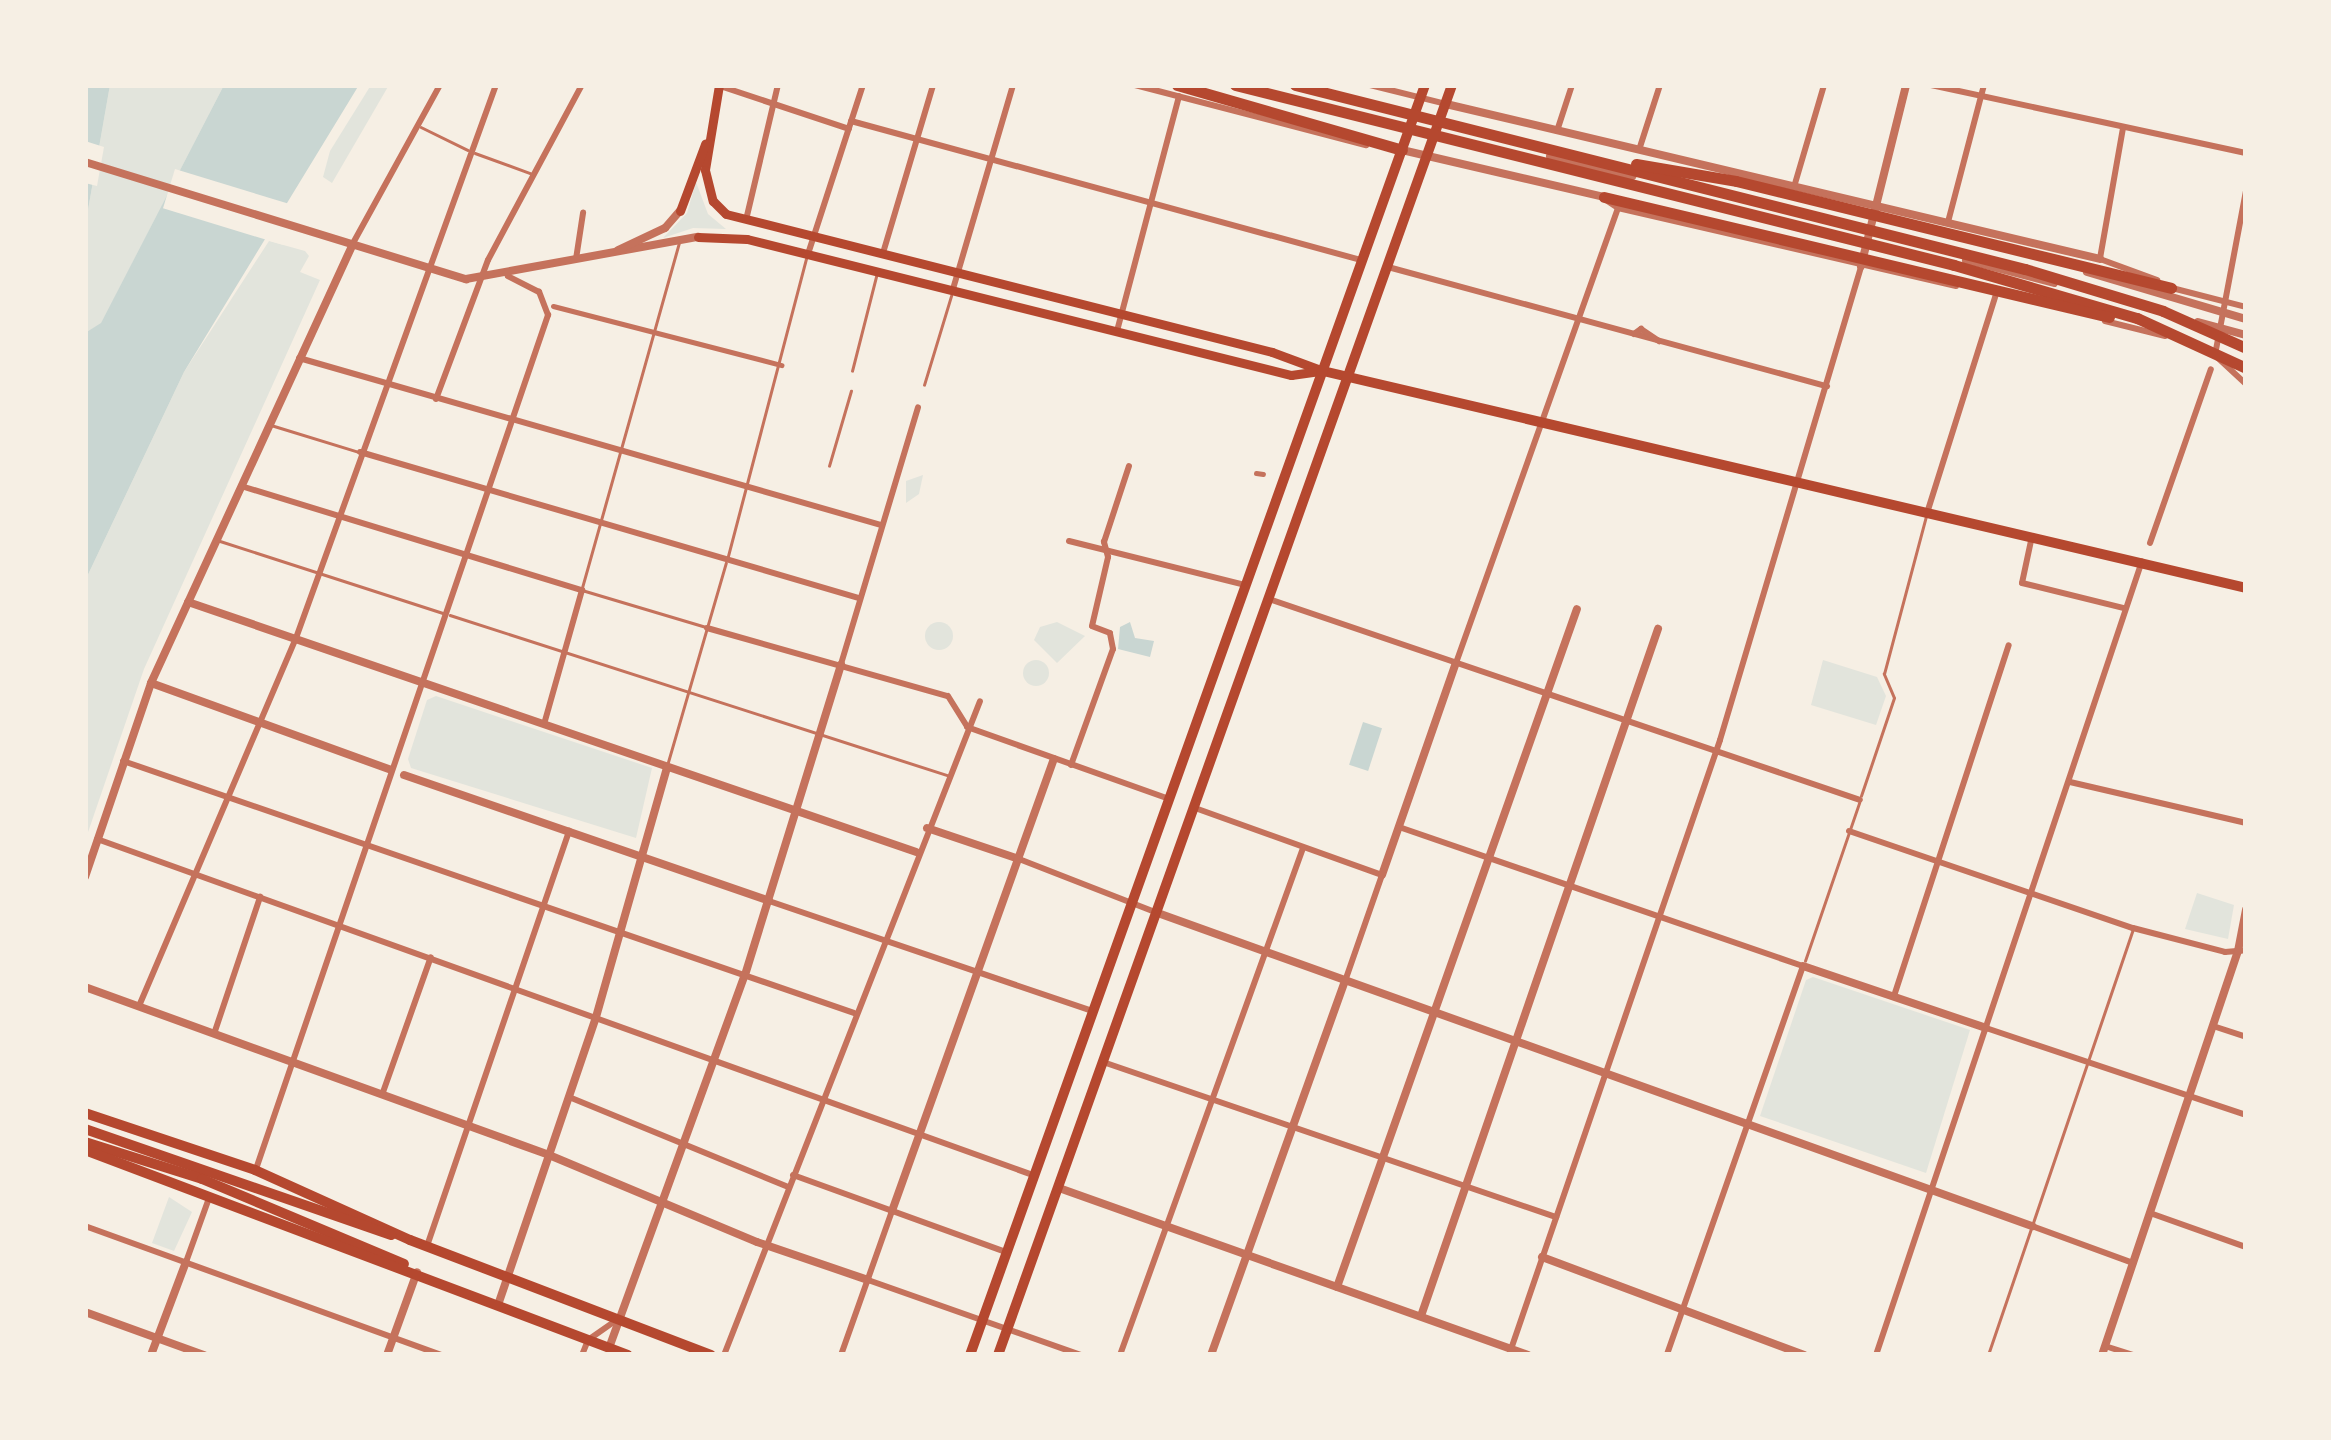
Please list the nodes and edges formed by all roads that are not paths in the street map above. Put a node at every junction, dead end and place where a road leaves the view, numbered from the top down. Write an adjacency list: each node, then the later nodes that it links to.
1 (440, 85): 26 (street)
2 (496, 85): 33 (street)
3 (582, 85): 41 (street)
4 (718, 85): 25 (street); 31 (main road)
5 (778, 85): 25 (street)
6 (863, 85): 27 (street)
7 (933, 85): 30 (street)
8 (1013, 85): 39 (street)
9 (1136, 85): 21 (street)
10 (1235, 85): 81 (highway)
11 (1295, 85): 40 (highway)
12 (1370, 85): 22 (street)
13 (1425, 85): 22 (main road)
14 (1452, 85): 24 (main road)
15 (1572, 85): 29 (street)
16 (1660, 85): 34 (street)
17 (1824, 85): 42 (street)
18 (1906, 85): 47 (street)
19 (1931, 85): 23 (street)
20 (1984, 85): 23 (street)
21 (1178, 90): 32 (street); 32 (highway); 46 (street)
22 (1421, 97): 24 (street); 32 (main road)
23 (1980, 97): 28 (street); 52 (street)
24 (1446, 104): 29 (street); 36 (main road)
25 (772, 106): 27 (street); 51 (street)
26 (418, 125): 33 (lane); 57 (street)
27 (850, 125): 30 (street); 55 (street)
28 (2123, 128): 35 (street); 61 (street)
29 (1557, 132): 34 (street)
30 (916, 139): 39 (street); 60 (street)
31 (705, 144): 49 (main road); 51 (main road)
32 (1402, 150): 36 (street); 63 (main road)
33 (469, 151): 41 (lane); 66 (street)
34 (1638, 153): 42 (street)
35 (2246, 153)
36 (1429, 156): 44 (street); 67 (main road)
37 (1550, 156): 45 (street)
38 (85, 162): 57 (street)
39 (991, 163): 46 (street); 69 (street)
40 (1611, 164): 64 (highway); 85 (highway)
41 (530, 173): 71 (street)
42 (1794, 188): 45 (street); 47 (street)
43 (2246, 192): 75 (street)
44 (1604, 198): 48 (street); 81 (highway)
45 (1739, 202): 53 (street)
46 (1150, 206): 63 (street); 78 (street)
47 (1874, 206): 52 (street); 53 (street)
48 (1618, 208): 65 (street); 80 (street)
49 (680, 211): 58 (street)
50 (583, 213): 62 (street)
51 (741, 220): 55 (main road)
52 (1948, 222): 61 (street)
53 (1868, 234): 65 (street); 83 (street)
54 (698, 237): 56 (street); 59 (main road)
55 (812, 238): 59 (street); 60 (main road)
56 (680, 241): 58 (street); 84 (lane)
57 (352, 245): 66 (street); 87 (street)
58 (618, 250): 62 (street)
59 (808, 254): 68 (main road); 88 (lane)
60 (883, 254): 69 (main road)
61 (2100, 258): 72 (street)
62 (576, 259): 70 (street)
63 (1362, 260): 92 (main road)
64 (2055, 261): 72 (highway); 79 (street)
65 (1861, 266): 74 (street); 97 (street)
66 (427, 268): 71 (street); 94 (street)
67 (1388, 268): 80 (street); 93 (main road)
68 (877, 271): 73 (main road); 91 (lane)
69 (958, 274): 73 (street); 78 (main road)
70 (508, 276): 71 (street); 101 (street)
71 (479, 280): 99 (street)
72 (2171, 288): 75 (street)
73 (953, 290): 82 (main road); 96 (lane)
74 (1996, 294): 86 (street); 112 (street)
75 (2229, 305): 77 (street); 86 (street)
76 (553, 306): 84 (street)
77 (2246, 307)
78 (1121, 315): 82 (street); 92 (main road)
79 (2246, 318)
80 (1580, 321): 97 (street); 103 (street)
81 (2158, 327): 89 (highway)
82 (1117, 331): 92 (main road)
83 (2246, 335)
84 (657, 337): 88 (street); 104 (lane)
85 (2246, 348)
86 (2215, 357): 90 (lane); 95 (street)
87 (298, 358): 94 (street); 102 (street)
88 (779, 365): 111 (lane)
89 (2246, 368)
90 (2210, 369): 119 (street)
91 (852, 371)
92 (1323, 371): 93 (main road); 125 (main road)
93 (1349, 378): 103 (main road); 129 (main road)
94 (385, 382): 99 (street); 105 (street)
95 (2246, 384)
96 (924, 385)
97 (1827, 386): 108 (street)
98 (851, 392): 106 (lane)
99 (436, 399): 101 (street)
100 (918, 407): 115 (street)
101 (513, 422): 104 (street); 110 (street)
102 (268, 424): 105 (lane); 109 (street)
103 (1546, 424): 108 (main road); 139 (street)
104 (622, 451): 111 (street); 114 (lane)
105 (360, 452): 110 (street); 113 (street)
106 (830, 466)
107 (1129, 466): 120 (street)
108 (1797, 481): 112 (main road); 151 (street)
109 (241, 486): 113 (street); 117 (street)
110 (489, 488): 114 (street); 121 (street)
111 (747, 488): 115 (street); 122 (lane)
112 (1928, 510): 116 (main road); 162 (lane)
113 (338, 514): 121 (street); 124 (street)
114 (602, 523): 122 (street); 127 (lane)
115 (882, 526): 128 (street)
116 (2032, 535): 123 (main road); 131 (street)
117 (216, 540): 124 (lane); 130 (street)
118 (1069, 541): 120 (street)
119 (2150, 543)
120 (1106, 550): 125 (street); 154 (street)
121 (468, 556): 127 (street); 133 (street)
122 (727, 559): 128 (street); 134 (lane)
123 (2142, 561): 126 (main road); 131 (street)
124 (319, 570): 133 (lane); 136 (street)
125 (1245, 585): 161 (main road)
126 (2246, 588)
127 (582, 590): 134 (lane); 138 (street)
128 (859, 598): 140 (street)
129 (1268, 598): 139 (street); 163 (main road)
130 (188, 602): 136 (street); 141 (street)
131 (2124, 608): 159 (street)
132 (1577, 609): 144 (street)
133 (448, 614): 138 (lane); 142 (street)
134 (707, 628): 140 (street); 143 (lane)
135 (1658, 629): 146 (street)
136 (296, 638): 142 (street); 147 (street)
137 (2009, 645): 177 (street)
138 (564, 651): 143 (lane); 148 (street)
139 (1456, 663): 144 (street); 166 (street)
140 (841, 664): 149 (street); 150 (street)
141 (151, 684): 147 (street); 153 (street)
142 (422, 684): 148 (street); 156 (street)
143 (688, 692): 150 (lane); 155 (lane)
144 (1547, 694): 146 (street); 175 (street)
145 (980, 701): 149 (street)
146 (1626, 720): 151 (street); 181 (street)
147 (262, 724): 156 (street); 160 (street)
148 (544, 724): 155 (street)
149 (967, 727): 152 (street); 158 (street)
150 (821, 733): 158 (lane); 164 (street)
151 (1716, 750): 162 (street); 189 (street)
152 (1054, 760): 154 (street); 176 (street)
153 (123, 761): 160 (street); 170 (street)
154 (1071, 765): 161 (street)
155 (667, 767): 164 (street); 174 (street)
156 (392, 770): 157 (street); 171 (street)
157 (404, 774): 168 (street)
158 (948, 776): 167 (street)
159 (2070, 782): 165 (street); 182 (street)
160 (226, 796): 171 (street); 178 (street)
161 (1169, 799): 185 (main road)
162 (1860, 800): 169 (lane)
163 (1194, 808): 172 (street); 188 (main road)
164 (798, 809): 173 (street); 184 (street)
165 (2246, 823)
166 (1399, 827): 175 (street); 179 (street)
167 (927, 828): 173 (street); 176 (street)
168 (569, 831): 174 (street); 186 (street)
169 (1849, 831): 177 (street); 197 (lane)
170 (97, 840): 178 (street); 180 (street)
171 (368, 844): 186 (street); 190 (street)
172 (1302, 848): 179 (street); 194 (street)
173 (916, 852): 193 (street)
174 (641, 856): 184 (street); 192 (street)
175 (1489, 857): 181 (street); 207 (street)
176 (1019, 859): 185 (street); 198 (street)
177 (1939, 862): 182 (street); 203 (street)
178 (191, 872): 183 (street); 204 (street)
179 (1382, 875): 200 (street)
180 (85, 877)
181 (1570, 886): 189 (street); 213 (street)
182 (2031, 893): 191 (street); 210 (street)
183 (260, 897): 190 (street); 211 (street)
184 (769, 900): 193 (street); 199 (street)
185 (1131, 903): 188 (street); 205 (main road)
186 (544, 905): 192 (street); 202 (street)
187 (2246, 910): 195 (street)
188 (1156, 912): 194 (street); 216 (main road)
189 (1659, 916): 197 (street); 218 (street)
190 (340, 926): 196 (street); 215 (street)
191 (2134, 928): 195 (street); 217 (lane)
192 (620, 933): 199 (street); 208 (street)
193 (885, 938): 198 (street); 206 (street)
194 (1264, 951): 200 (street); 223 (street)
195 (2242, 951): 209 (street)
196 (431, 957): 202 (street); 219 (street)
197 (1804, 966): 203 (street); 227 (street)
198 (979, 970): 205 (street); 230 (street)
199 (745, 975): 206 (street); 214 (street)
200 (1344, 981): 207 (street); 229 (street)
201 (85, 987): 204 (street)
202 (516, 987): 208 (street); 226 (street)
203 (1894, 996): 210 (street)
204 (139, 1006): 211 (street)
205 (1093, 1011): 239 (main road)
206 (854, 1013): 222 (street)
207 (1433, 1013): 213 (street); 235 (street)
208 (596, 1017): 214 (street); 220 (street)
209 (2212, 1026): 212 (street); 221 (street)
210 (1986, 1028): 217 (street); 243 (street)
211 (214, 1034): 215 (street)
212 (2246, 1037)
213 (1515, 1043): 218 (street); 240 (street)
214 (713, 1057): 222 (street); 232 (street)
215 (292, 1062): 219 (street); 237 (street)
216 (1103, 1062): 223 (street); 242 (main road)
217 (2088, 1062): 221 (street); 251 (lane)
218 (1605, 1075): 227 (street); 248 (street)
219 (382, 1094): 226 (street)
220 (569, 1096): 232 (street); 234 (street)
221 (2189, 1096): 225 (street); 247 (street)
222 (820, 1100): 230 (street); 238 (street)
223 (1211, 1101): 229 (street); 250 (street)
224 (85, 1113): 237 (main road)
225 (2246, 1116)
226 (470, 1126): 234 (street); 254 (street)
227 (1747, 1126): 243 (street); 267 (street)
228 (85, 1128): 236 (main road)
229 (1292, 1129): 235 (street); 257 (street)
230 (920, 1136): 239 (street); 246 (street)
231 (85, 1142): 236 (main road)
232 (681, 1142): 241 (street); 245 (street)
233 (85, 1150): 244 (main road)
234 (549, 1155): 245 (street); 262 (street)
235 (1382, 1159): 240 (street); 264 (street)
236 (171, 1162): 252 (main road); 261 (main road)
237 (255, 1170): 252 (main road)
238 (793, 1174): 241 (street); 246 (street)
239 (1033, 1175): 256 (main road)
240 (1464, 1186): 248 (street); 268 (street)
241 (788, 1187): 253 (street)
242 (1058, 1188): 250 (street); 271 (main road)
243 (1932, 1190): 251 (street); 295 (street)
244 (209, 1198): 259 (street); 261 (main road)
245 (659, 1202): 253 (street); 270 (street)
246 (892, 1211): 256 (street); 263 (street)
247 (2150, 1213): 255 (street); 260 (street)
248 (1556, 1217): 258 (street)
249 (85, 1226): 259 (street)
250 (1166, 1226): 257 (street); 290 (street)
251 (2032, 1226): 260 (street); 296 (lane)
252 (410, 1240): 254 (main road)
253 (766, 1245): 263 (street); 285 (street)
254 (427, 1247): 262 (main road)
255 (2246, 1247)
256 (1006, 1252): 269 (main road)
257 (1246, 1255): 264 (street); 291 (street)
258 (1542, 1257): 267 (street); 277 (street)
259 (186, 1262): 272 (street); 273 (street)
260 (2133, 1263): 276 (street)
261 (417, 1272): 265 (main road); 273 (street)
262 (508, 1280): 265 (street); 270 (main road)
263 (868, 1280): 269 (street); 286 (street)
264 (1337, 1286): 268 (street)
265 (498, 1305): 274 (main road)
266 (85, 1312): 272 (street)
267 (1682, 1312): 293 (street); 294 (street)
268 (1421, 1316): 277 (street)
269 (981, 1320): 271 (street); 287 (main road)
270 (614, 1322): 274 (street); 275 (street); 284 (main road)
271 (1008, 1329): 288 (main road); 289 (street)
272 (158, 1338): 278 (street); 279 (street)
273 (393, 1338): 280 (street); 281 (street)
274 (588, 1340): 275 (main road); 282 (street)
275 (609, 1348): 283 (main road)
276 (2104, 1351): 297 (street)
277 (1510, 1352): 292 (street)
278 (152, 1355)
279 (204, 1355)
280 (386, 1355)
281 (442, 1355)
282 (582, 1355)
283 (628, 1355)
284 (711, 1355)
285 (724, 1355)
286 (841, 1355)
287 (970, 1355)
288 (998, 1355)
289 (1081, 1355)
290 (1120, 1355)
291 (1211, 1355)
292 (1528, 1355)
293 (1668, 1355)
294 (1804, 1355)
295 (1876, 1355)
296 (1988, 1355)
297 (2133, 1355)

